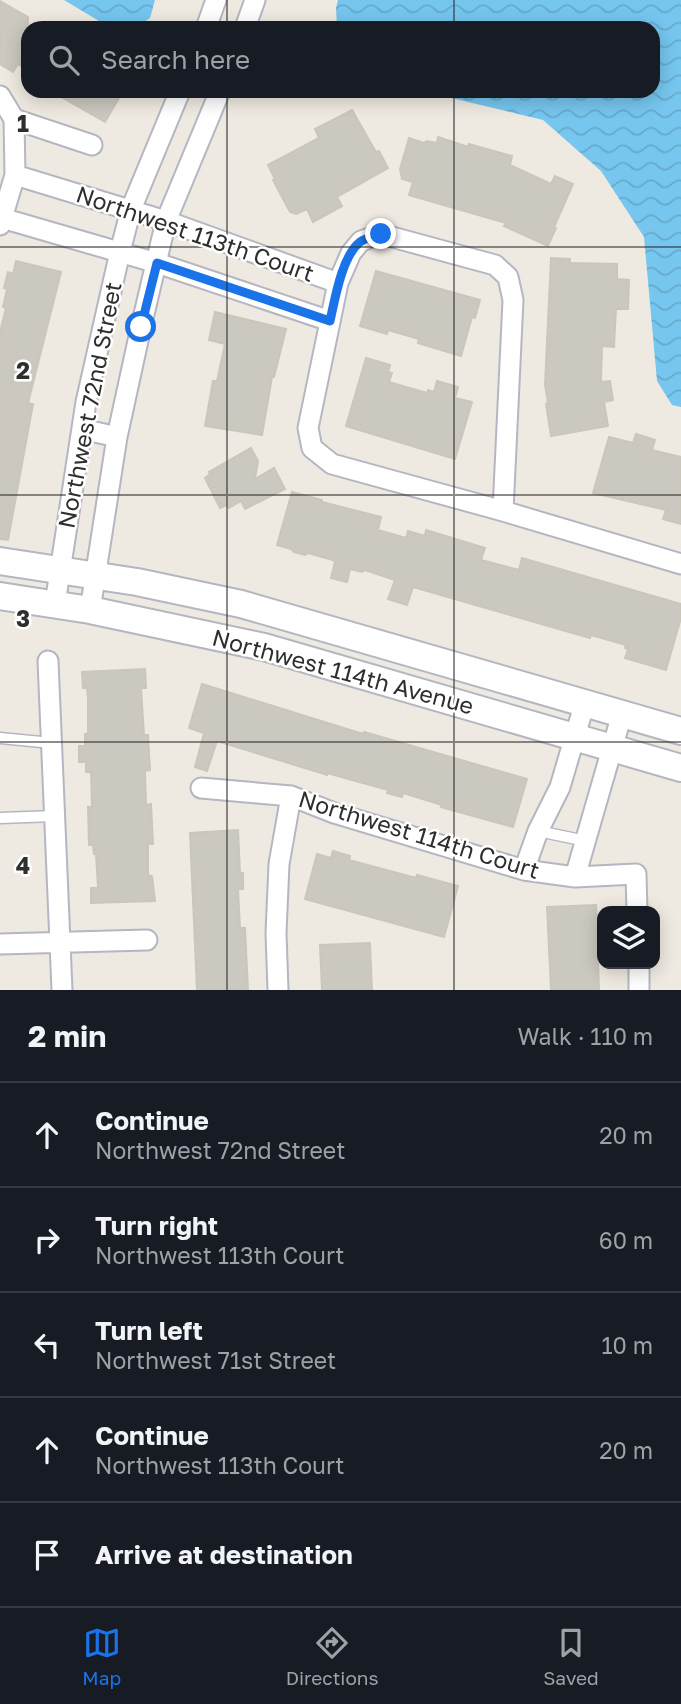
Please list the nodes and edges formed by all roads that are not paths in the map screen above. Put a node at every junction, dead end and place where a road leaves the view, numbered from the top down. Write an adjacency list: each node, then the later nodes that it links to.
1 (216, 0): 3 (street)
2 (255, 0): 4 (street)
3 (208, 21)
4 (248, 21)
5 (0, 96): 8 (street)
6 (177, 98): 11 (street, Northwest 72nd Street)
7 (217, 98): 12 (street, Northwest 72nd Street)
8 (14, 119): 9 (street); 10 (street)
9 (92, 145)
10 (15, 175): 11 (street, Northwest 113th Court); 13 (street)
11 (131, 209): 12 (street, Northwest 113th Court); 14 (street, Northwest 72nd Street)
12 (166, 221): 15 (street, Northwest 72nd Street); 16 (street, Northwest 113th Court)
13 (1, 222): 14 (street, Northwest 113th Court)
14 (120, 252): 15 (street, Northwest 113th Court); 18 (street, Northwest 72nd Street)
15 (157, 263): 17 (street, Northwest 113th Court); 19 (street, Northwest 72nd Street)
16 (338, 283): 17 (street); 20 (street, Northwest 113th Court)
17 (330, 321): 20 (street)
18 (82, 429): 19 (street); 23 (street, Northwest 72nd Street)
19 (117, 437): 24 (street, Northwest 72nd Street)
20 (503, 512): 22 (street)
21 (0, 561): 23 (street, Northwest 114th Avenue)
22 (681, 564)
23 (60, 569): 24 (street, Northwest 114th Avenue); 26 (street, Northwest 72nd Street)
24 (95, 574): 27 (street, Northwest 72nd Street); 29 (street, Northwest 114th Avenue)
25 (0, 596): 26 (street, Northwest 114th Avenue)
26 (55, 604): 27 (street, Northwest 114th Avenue)
27 (90, 610): 32 (street, Northwest 114th Avenue)
28 (48, 661): 34 (street)
29 (585, 702): 30 (street, Northwest 114th Avenue); 32 (street)
30 (622, 713): 31 (street, Northwest 114th Avenue); 35 (street)
31 (681, 731)
32 (575, 737): 35 (street, Northwest 114th Avenue); 41 (street)
33 (0, 738): 34 (lane)
34 (52, 743): 39 (street)
35 (612, 747): 36 (street, Northwest 114th Avenue); 42 (street)
36 (681, 768)
37 (201, 788): 38 (street, Northwest 114th Court)
38 (291, 796): 43 (street, Northwest 114th Court); 51 (street)
39 (55, 816): 40 (lane); 47 (street)
40 (0, 818)
41 (538, 831): 42 (lane); 43 (street)
42 (586, 841): 44 (street)
43 (524, 870): 44 (street, Northwest 114th Court)
44 (575, 877): 45 (street, Northwest 114th Court)
45 (637, 906)
46 (147, 940): 47 (street)
47 (60, 942): 48 (street); 50 (street)
48 (0, 944)
49 (639, 969): 52 (street)
50 (62, 990)
51 (278, 990)
52 (639, 990)

